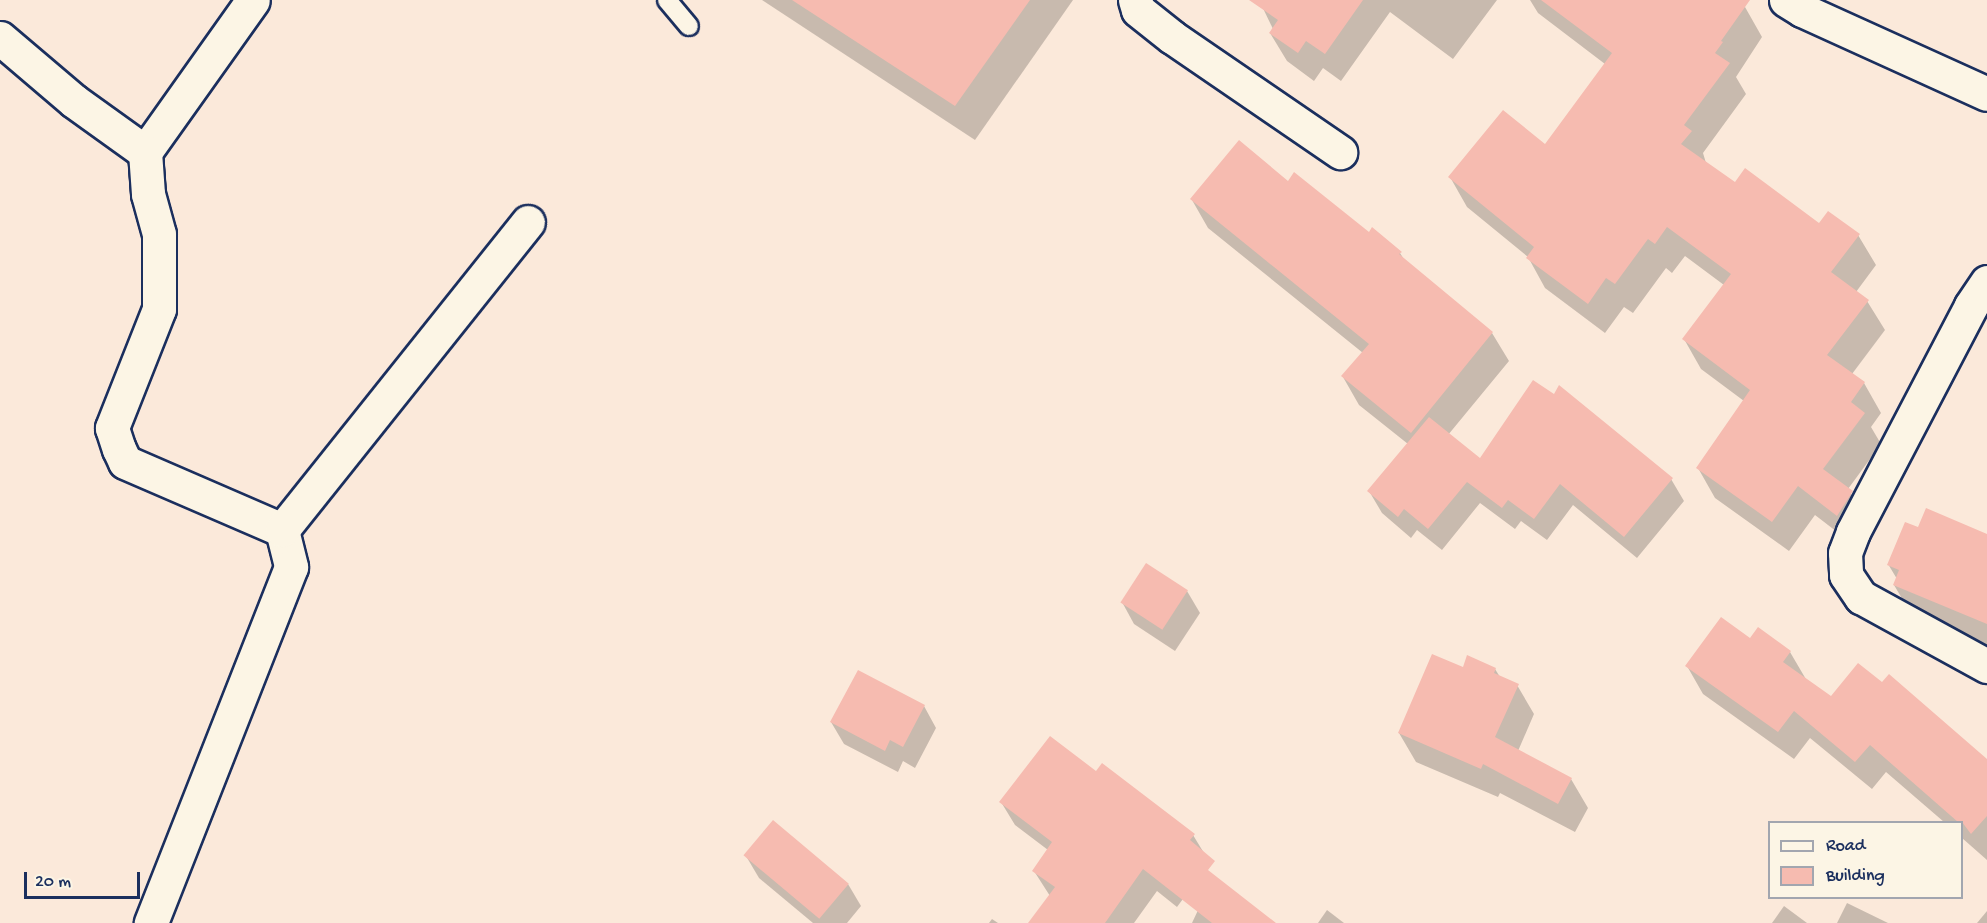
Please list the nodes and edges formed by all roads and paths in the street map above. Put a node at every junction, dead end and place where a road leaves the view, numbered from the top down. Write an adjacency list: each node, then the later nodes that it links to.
1 (253, 0): 8 (street)
2 (667, 0): 5 (lane)
3 (1135, 0): 9 (street)
4 (1800, 3): 7 (street)
5 (688, 26)
6 (0, 38): 8 (street)
7 (1987, 93)
8 (145, 152): 12 (street)
9 (1340, 152)
10 (528, 222): 12 (street)
11 (1987, 282): 13 (street)
12 (282, 530): 14 (street)
13 (1987, 666)
14 (151, 923)

